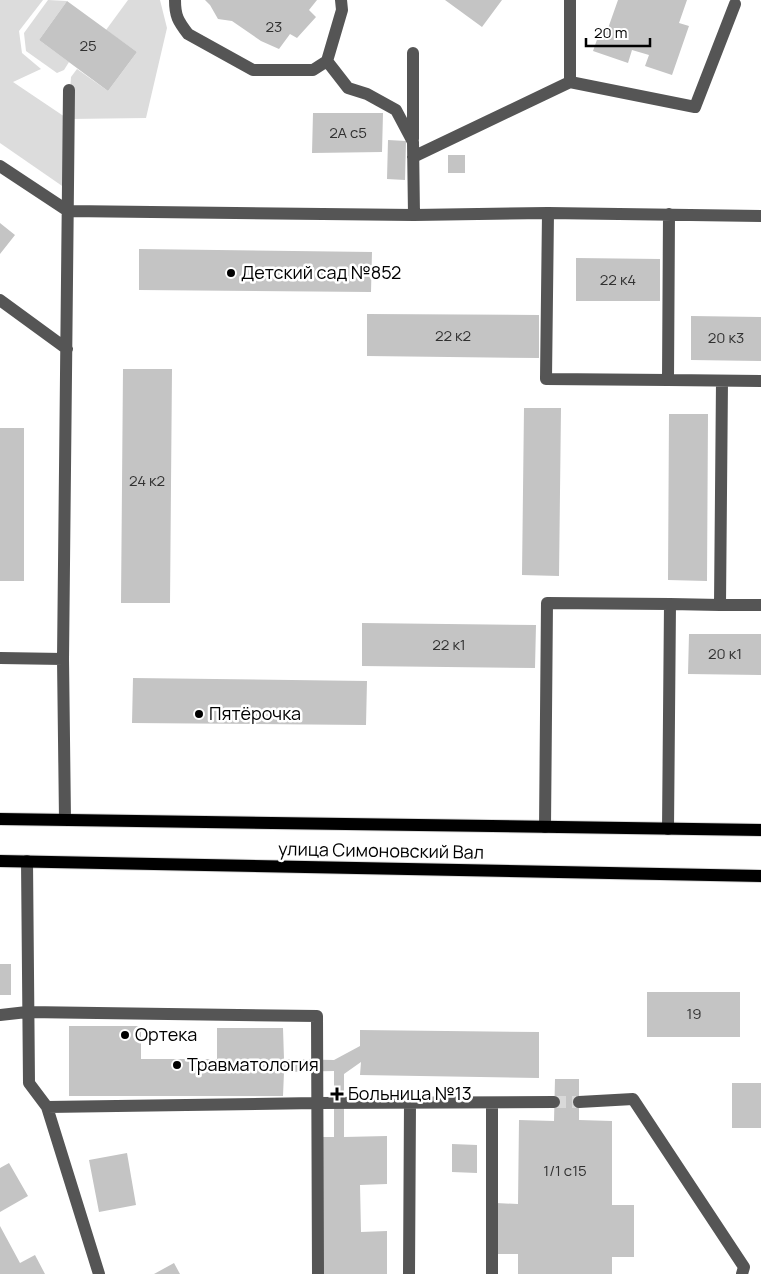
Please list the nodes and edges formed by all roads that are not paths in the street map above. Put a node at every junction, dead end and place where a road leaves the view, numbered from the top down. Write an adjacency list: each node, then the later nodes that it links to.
1 (175, 0): 6 (lane)
2 (341, 0): 6 (lane)
3 (570, 0): 7 (lane)
4 (735, 4): 7 (lane)
5 (412, 53): 9 (lane)
6 (327, 61): 9 (lane)
7 (570, 82): 10 (lane)
8 (69, 90): 12 (lane)
9 (413, 142): 10 (lane)
10 (413, 157): 15 (lane)
11 (0, 166): 12 (lane)
12 (68, 211): 15 (lane); 18 (lane)
13 (548, 213): 14 (lane); 15 (lane); 19 (lane)
14 (670, 214): 16 (lane); 19 (lane)
15 (414, 216)
16 (761, 216)
17 (0, 300): 18 (lane)
18 (67, 349): 26 (lane)
19 (668, 380): 20 (lane)
20 (722, 381): 21 (lane); 23 (lane)
21 (761, 381)
22 (670, 604): 23 (lane); 29 (lane); 30 (lane)
23 (720, 605): 24 (lane)
24 (761, 605)
25 (0, 658): 26 (lane)
26 (63, 659): 27 (lane)
27 (65, 818): 28 (main road, улица Симоновский Вал); 29 (main road, улица Симоновский Вал)
28 (0, 819)
29 (545, 827): 30 (main road, улица Симоновский Вал)
30 (668, 829): 31 (main road, улица Симоновский Вал)
31 (761, 830)
32 (0, 861): 33 (main road, улица Симоновский Вал)
33 (27, 861): 34 (main road, улица Симоновский Вал); 35 (lane)
34 (761, 876)
35 (27, 1012): 36 (lane); 40 (lane); 42 (lane)
36 (0, 1015)
37 (410, 1102): 40 (lane); 41 (lane); 45 (lane)
38 (554, 1102): 41 (lane)
39 (579, 1102): 47 (lane)
40 (317, 1103): 42 (lane); 44 (lane)
41 (492, 1103): 46 (lane)
42 (47, 1107): 43 (lane)
43 (99, 1274)
44 (318, 1274)
45 (409, 1274)
46 (492, 1274)
47 (742, 1274)

